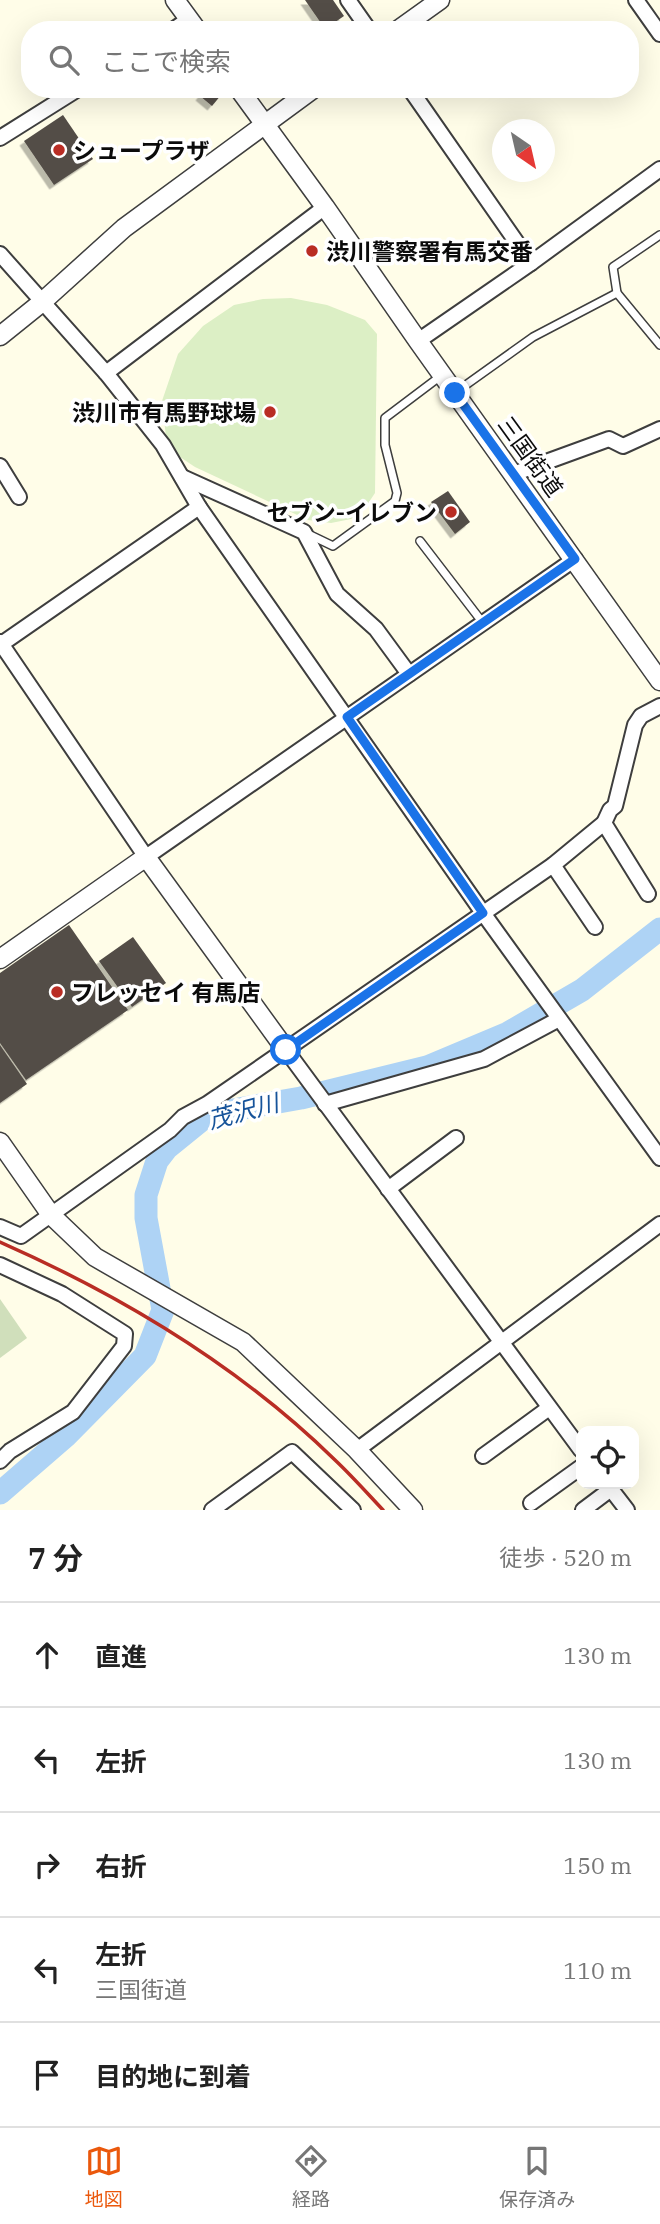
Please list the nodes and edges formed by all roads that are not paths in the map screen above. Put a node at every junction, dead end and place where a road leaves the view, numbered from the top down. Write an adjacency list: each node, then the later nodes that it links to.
1 (175, 0): 5 (street)
2 (348, 0): 6 (street)
3 (440, 0): 7 (street)
4 (636, 0): 8 (street)
5 (190, 21)
6 (363, 21)
7 (411, 21)
8 (660, 34)
9 (64, 98): 14 (street)
10 (245, 98): 13 (street, 三国街道)
11 (300, 98): 13 (street)
12 (416, 98): 19 (street)
13 (264, 124): 16 (street, 三国街道); 21 (street)
14 (0, 138)
15 (660, 169): 19 (street)
16 (325, 207): 23 (street, 三国街道); 25 (street)
17 (660, 235): 20 (lane)
18 (0, 254): 21 (street)
19 (531, 263): 23 (street)
20 (617, 293): 24 (lane); 27 (lane)
21 (41, 303): 22 (street); 25 (street)
22 (0, 336)
23 (418, 341): 26 (street, 三国街道)
24 (660, 345)
25 (106, 373): 31 (street)
26 (442, 375): 27 (street, 三国街道); 34 (lane)
27 (455, 393): 30 (street, 三国街道)
28 (660, 429): 30 (street)
29 (0, 466): 32 (street)
30 (513, 474): 36 (street, 三国街道)
31 (181, 477): 33 (street); 34 (street)
32 (19, 497)
33 (199, 507): 38 (street); 42 (street)
34 (304, 532): 39 (street)
35 (420, 541): 37 (lane)
36 (575, 559): 37 (street); 40 (street, 三国街道)
37 (483, 623): 39 (street)
38 (0, 644): 44 (street)
39 (409, 674): 42 (street)
40 (660, 681)
41 (660, 706): 43 (street)
42 (347, 717): 44 (street); 47 (street)
43 (604, 823): 45 (street); 46 (street)
44 (146, 857): 49 (street); 51 (street)
45 (553, 865): 47 (street); 48 (street)
46 (648, 894)
47 (483, 913): 50 (street); 51 (street)
48 (595, 927)
49 (0, 959)
50 (558, 1018): 52 (street); 55 (street)
51 (286, 1050): 52 (street); 57 (street)
52 (325, 1104): 56 (street)
53 (456, 1138): 56 (street)
54 (0, 1142): 57 (street)
55 (660, 1158)
56 (388, 1189): 61 (street)
57 (51, 1215): 59 (street); 64 (street)
58 (660, 1224): 61 (street)
59 (0, 1227)
60 (0, 1265): 66 (street)
61 (500, 1342): 62 (street); 64 (street)
62 (549, 1408): 63 (street); 65 (street)
63 (576, 1443)
64 (357, 1450): 73 (street)
65 (483, 1456)
66 (0, 1461)
67 (576, 1471): 70 (street)
68 (607, 1489): 74 (street)
69 (611, 1489): 75 (street)
70 (531, 1503)
71 (212, 1510): 72 (street)
72 (353, 1510)
73 (413, 1510)
74 (583, 1510)
75 (627, 1510)

